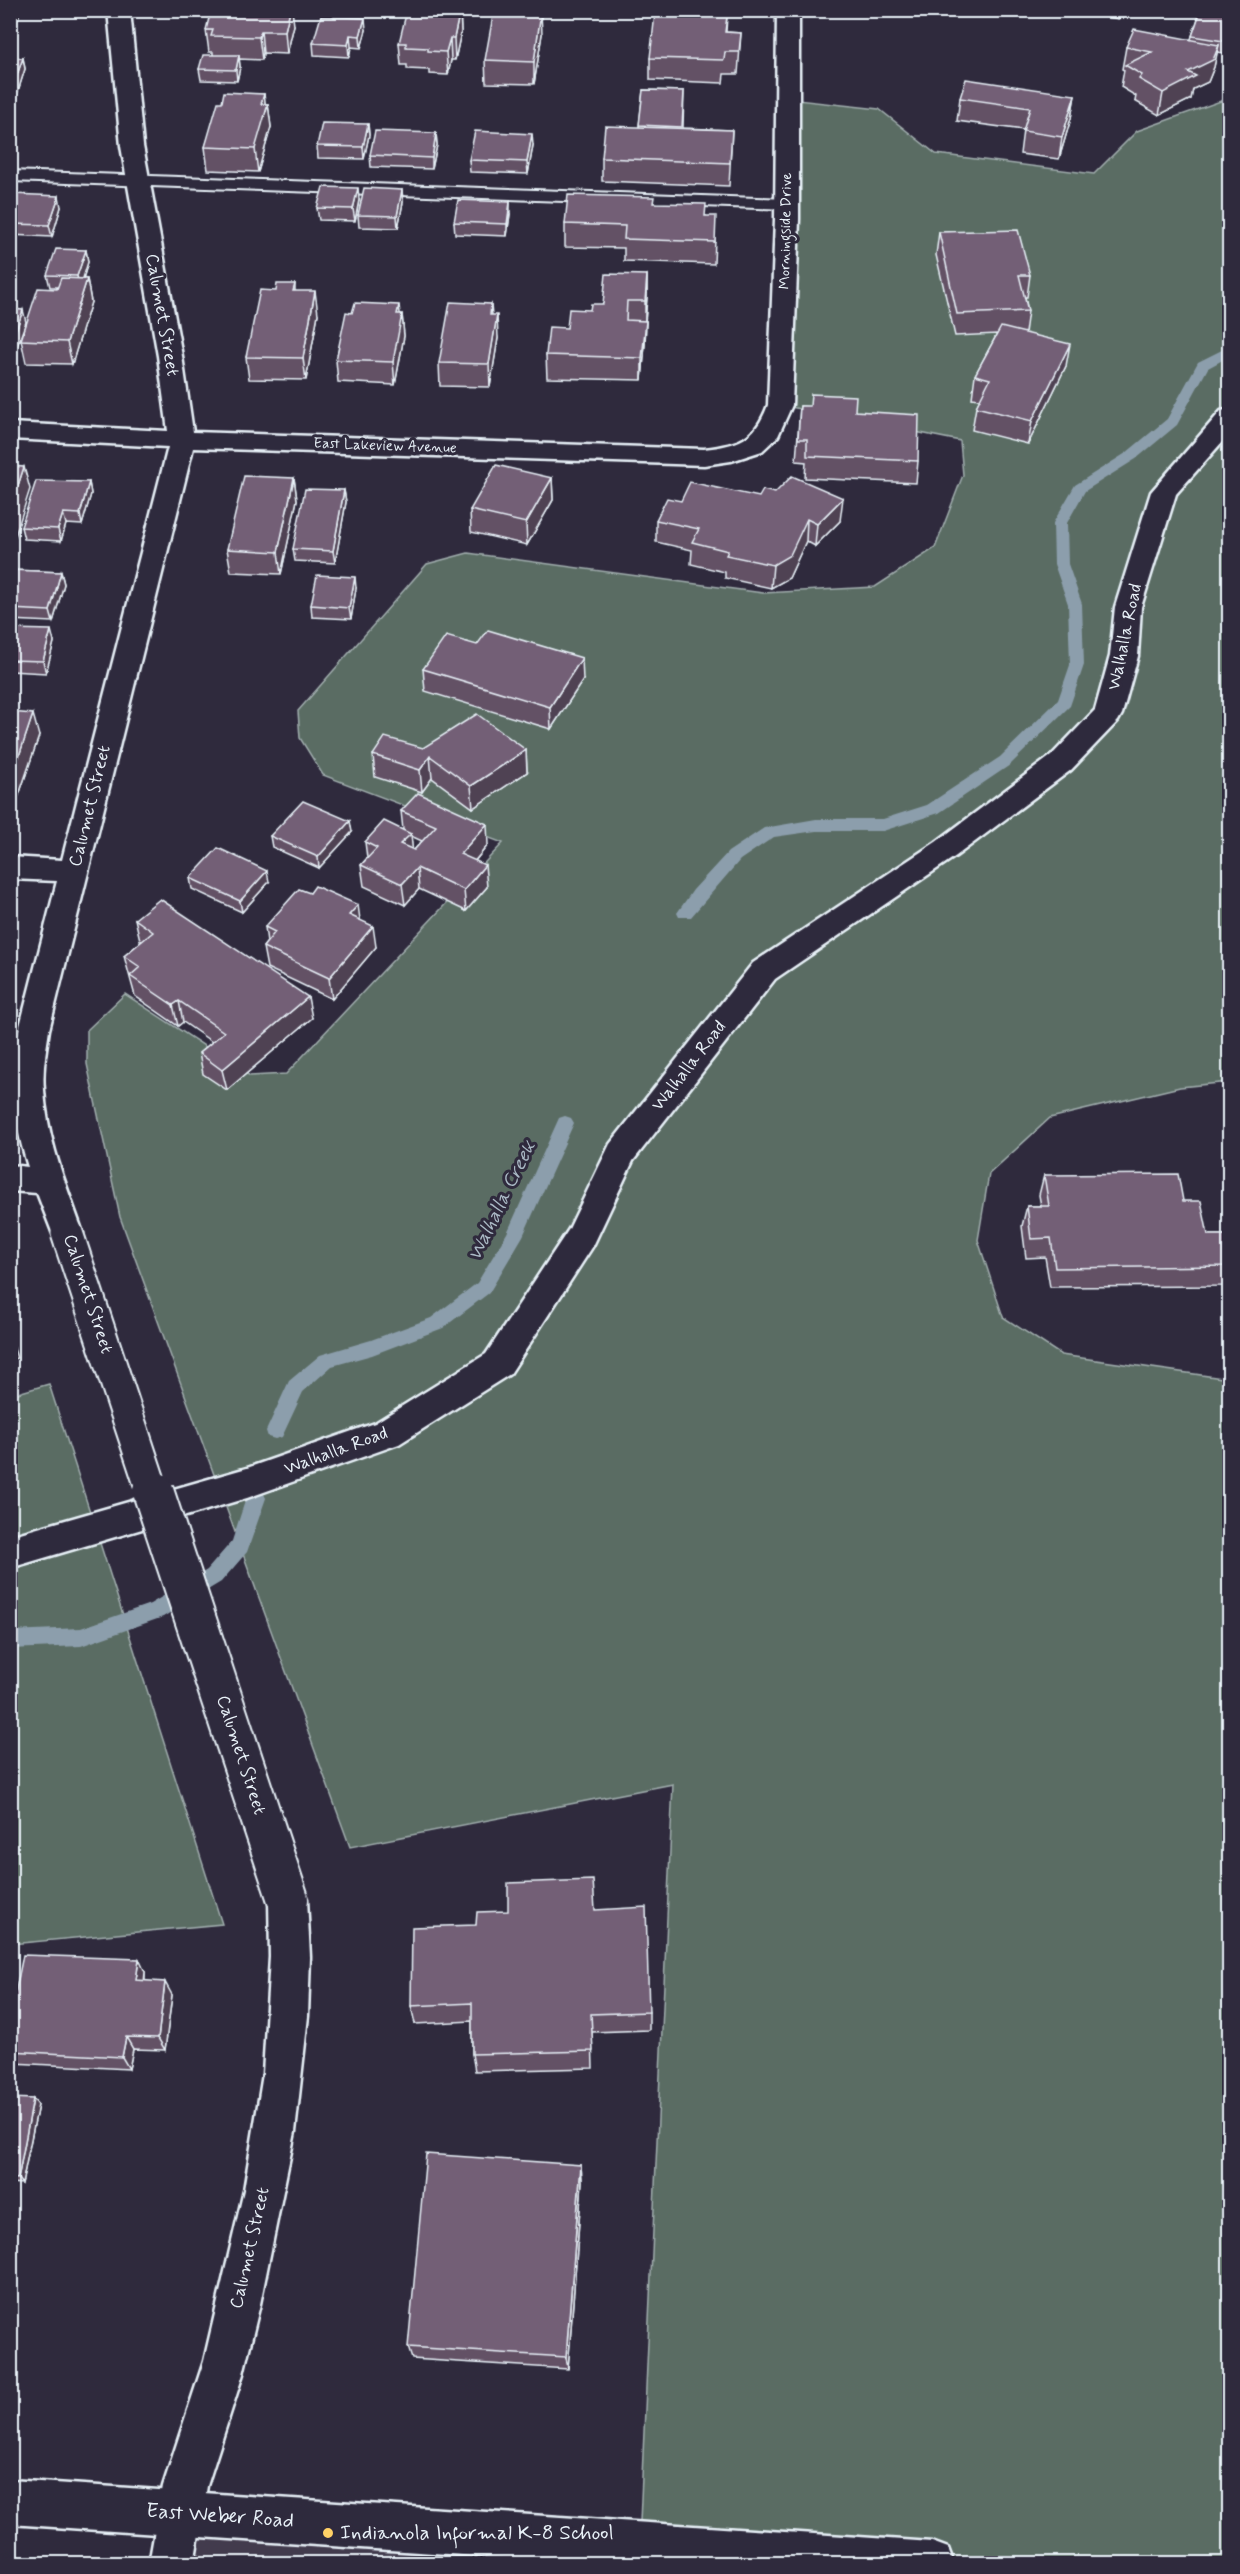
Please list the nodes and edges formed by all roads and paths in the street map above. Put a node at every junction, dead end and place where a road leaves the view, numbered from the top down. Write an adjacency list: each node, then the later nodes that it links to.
1 (119, 10): 4 (street, Calumet Street)
2 (788, 10): 5 (street, Morningside Drive)
3 (10, 177): 4 (lane)
4 (139, 181): 5 (lane); 8 (street, Calumet Street)
5 (788, 204): 9 (street, Morningside Drive)
6 (1230, 417): 14 (street, Walhalla Road)
7 (10, 431): 8 (street, East Lakeview Avenue)
8 (182, 440): 9 (street, East Lakeview Avenue); 11 (street, Calumet Street)
9 (757, 444)
10 (10, 868): 11 (street)
11 (74, 871): 13 (street, Calumet Street)
12 (10, 1178): 13 (street)
13 (50, 1181): 16 (street, Calumet Street, bridge)
14 (10, 1552)
15 (10, 2502): 16 (street, East Weber Road)
16 (178, 2514): 17 (street, Calumet Street); 18 (street, East Weber Road)
17 (171, 2564)
18 (932, 2564)

